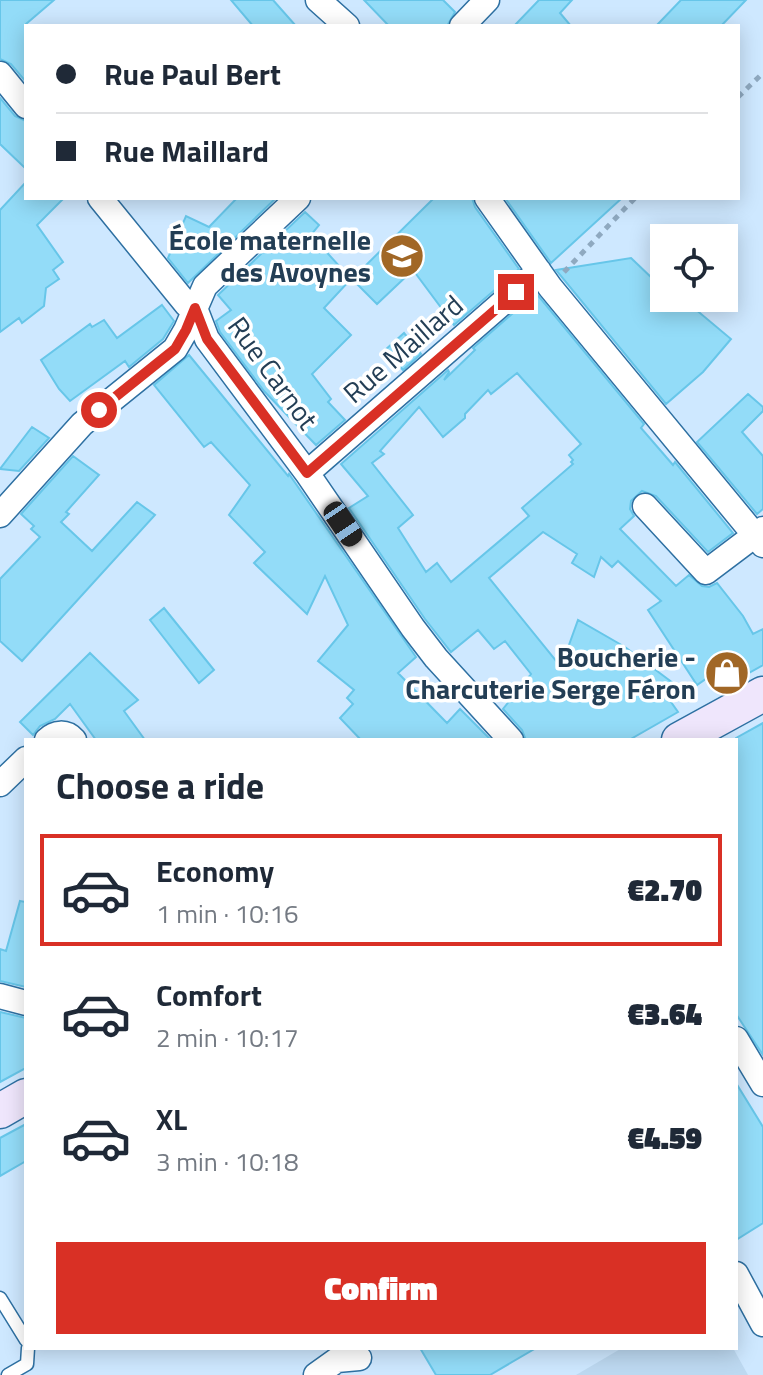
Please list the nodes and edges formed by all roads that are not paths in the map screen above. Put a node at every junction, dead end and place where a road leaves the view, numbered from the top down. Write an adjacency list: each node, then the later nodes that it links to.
1 (318, 0): 3 (street)
2 (487, 0): 4 (street)
3 (345, 24)
4 (464, 24)
5 (0, 74): 6 (street)
6 (24, 104)
7 (102, 200): 11 (street, Rue Carnot)
8 (296, 200): 11 (street)
9 (488, 200): 10 (street)
10 (544, 279): 12 (street, Rue Maillard); 15 (street)
11 (195, 308): 12 (street, Rue Carnot); 14 (street)
12 (307, 473): 19 (street, Rue Carnot)
13 (645, 506): 15 (street)
14 (0, 515)
15 (760, 536)
16 (763, 694): 20 (main road)
17 (50, 738): 18 (street)
18 (71, 738)
19 (509, 738)
20 (683, 738)
21 (24, 761): 22 (street)
22 (0, 784)
23 (0, 996): 24 (street)
24 (24, 1002)
25 (738, 1042): 26 (street)
26 (763, 1084)
27 (24, 1097): 28 (main road)
28 (0, 1111)
29 (738, 1278): 31 (street)
30 (0, 1298): 32 (lane)
31 (763, 1324)
32 (24, 1337)
33 (28, 1350): 35 (lane)
34 (361, 1360): 36 (street)
35 (8, 1375)
36 (316, 1375)

